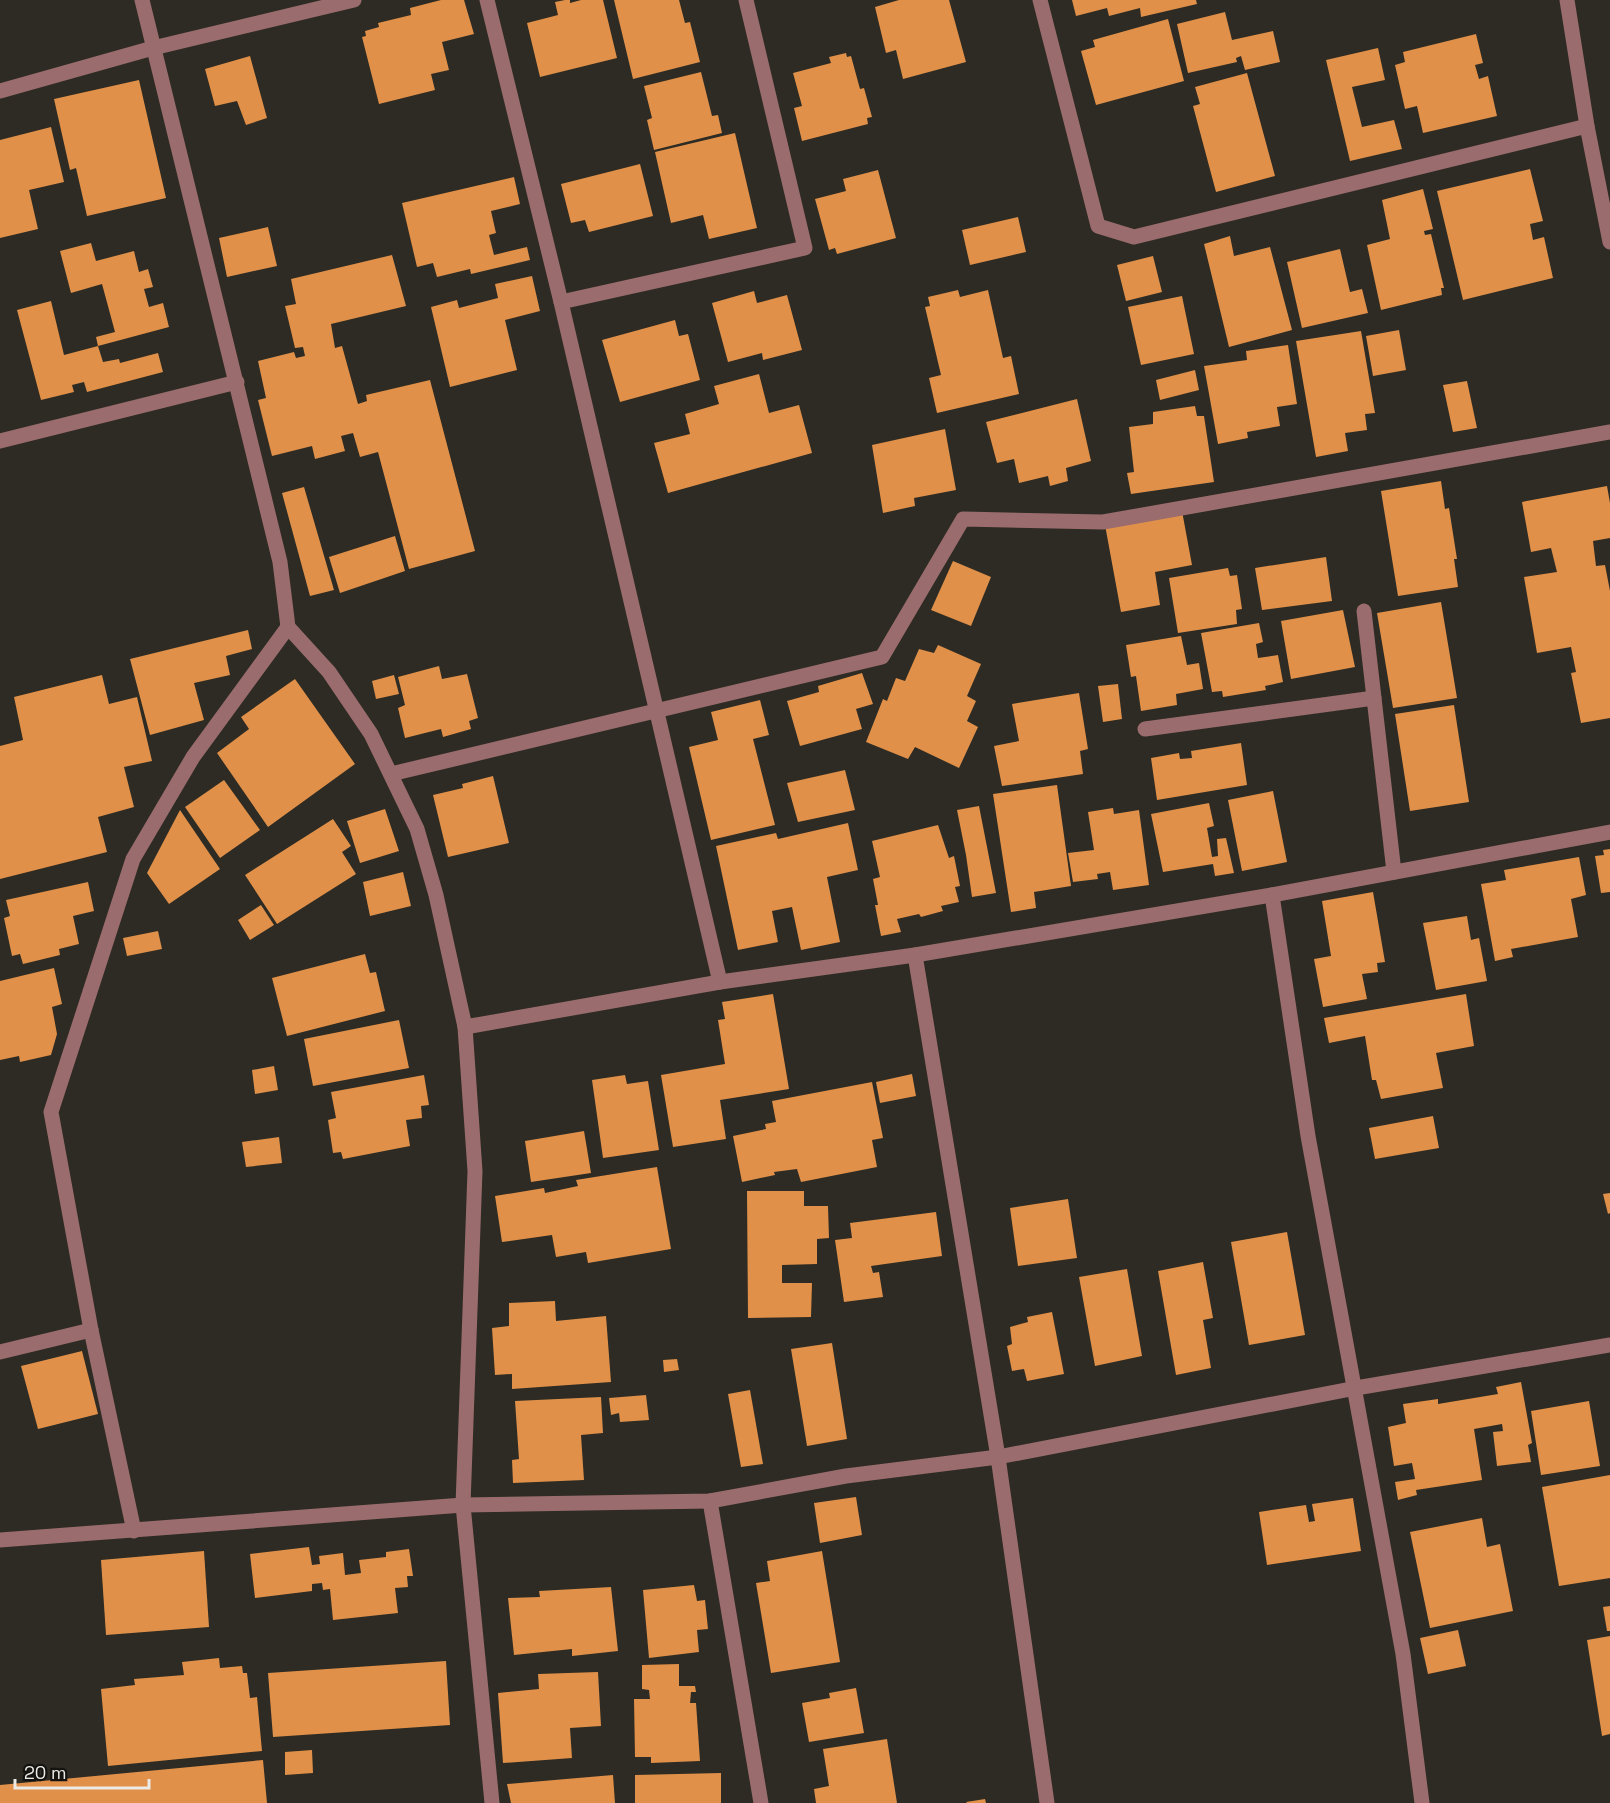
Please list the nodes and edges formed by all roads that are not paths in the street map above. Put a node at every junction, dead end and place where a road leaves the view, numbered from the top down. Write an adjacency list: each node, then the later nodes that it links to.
1 (142, 0): 7 (street)
2 (487, 0): 11 (street)
3 (746, 0): 11 (street)
4 (1040, 0): 9 (street)
5 (1567, 0): 9 (street)
6 (348, 1): 7 (street)
7 (153, 48): 8 (street); 12 (street)
8 (0, 91)
9 (1587, 126): 10 (street)
10 (1610, 242)
11 (561, 302): 18 (street)
12 (237, 382): 14 (street); 16 (street)
13 (1610, 432): 18 (street)
14 (0, 441)
15 (1364, 611): 17 (street)
16 (288, 627): 20 (street); 27 (street)
17 (1374, 698): 19 (street); 22 (street)
18 (656, 711): 20 (street); 25 (street)
19 (1145, 729)
20 (391, 774): 26 (street)
21 (1610, 832): 22 (street)
22 (1394, 872): 23 (street)
23 (1272, 895): 24 (street); 30 (street)
24 (915, 954): 25 (street); 31 (street)
25 (720, 982): 26 (street)
26 (465, 1028): 33 (street)
27 (91, 1330): 29 (street); 34 (street)
28 (1610, 1345): 30 (street)
29 (0, 1353)
30 (1356, 1388): 31 (street); 39 (street)
31 (998, 1457): 32 (street); 38 (street)
32 (710, 1501): 33 (street); 37 (street)
33 (463, 1505): 34 (street); 36 (street)
34 (134, 1531): 35 (street)
35 (0, 1540)
36 (492, 1803)
37 (761, 1803)
38 (1047, 1803)
39 (1422, 1803)

